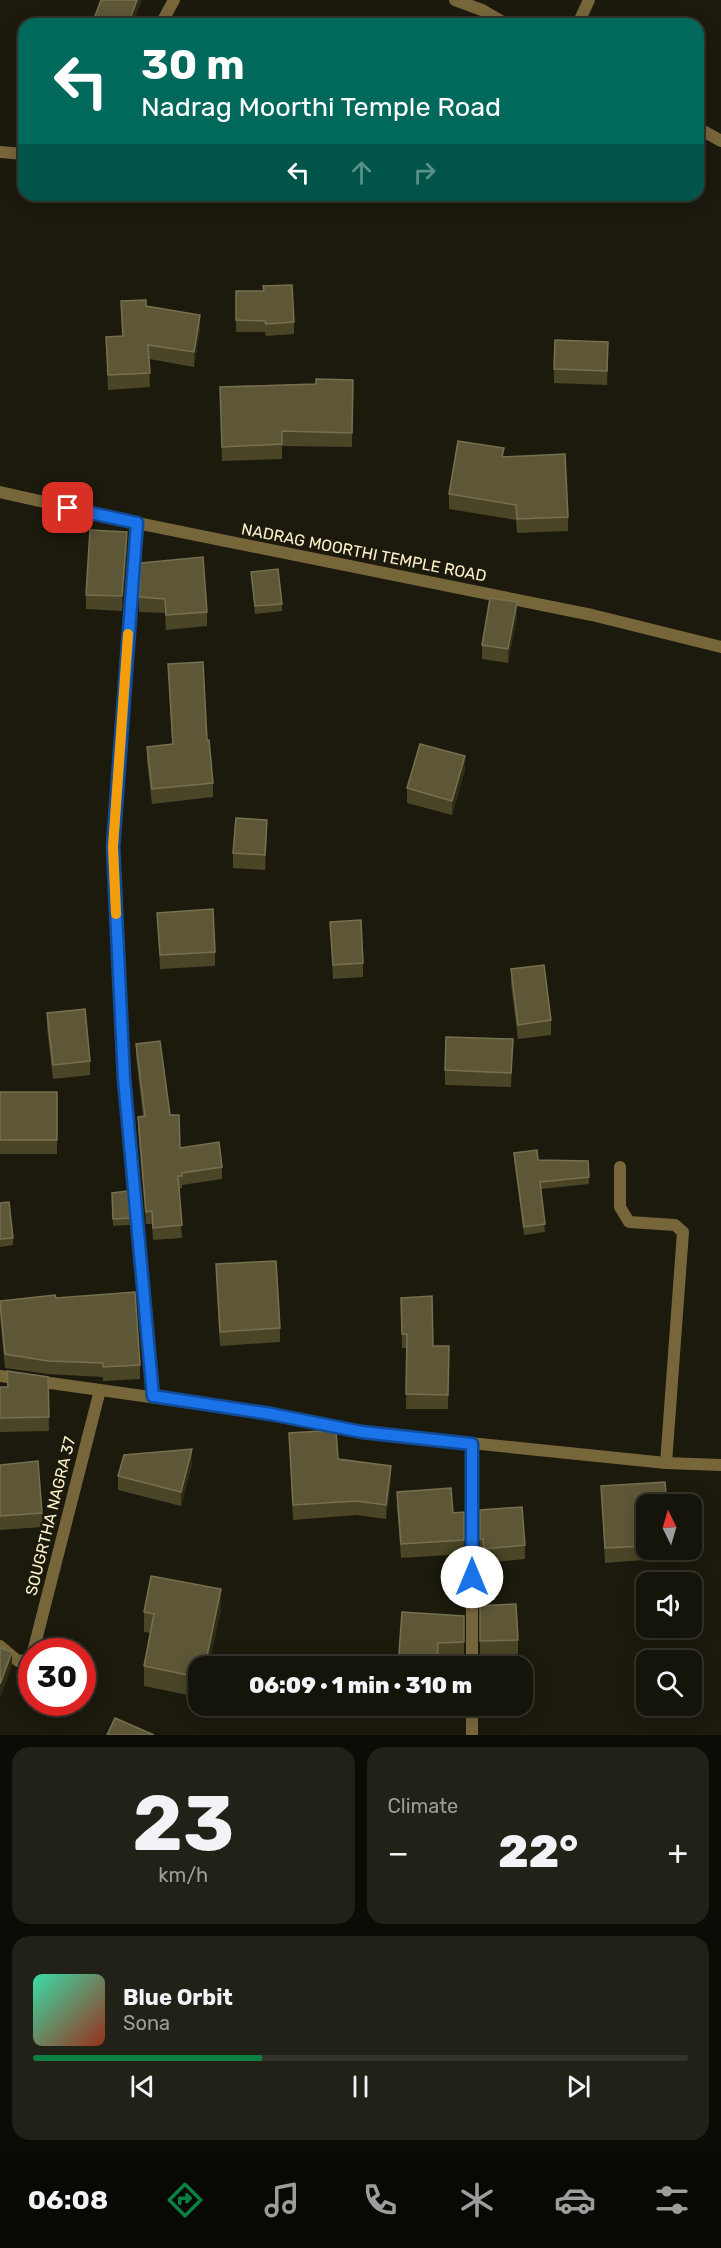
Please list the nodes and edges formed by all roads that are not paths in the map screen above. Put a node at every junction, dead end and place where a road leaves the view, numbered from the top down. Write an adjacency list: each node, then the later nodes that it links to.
1 (174, 0): 4 (street)
2 (455, 0): 5 (street)
3 (589, 0): 6 (street)
4 (164, 18)
5 (496, 18)
6 (581, 18)
7 (704, 131): 8 (street)
8 (721, 141)
9 (0, 152): 10 (street)
10 (18, 154)
11 (0, 492): 12 (street, NADRAG MOORTHI TEMPLE ROAD)
12 (137, 523): 13 (street, NADRAG MOORTHI TEMPLE ROAD); 17 (street)
13 (721, 647)
14 (620, 1167): 19 (street)
15 (0, 1376): 16 (street)
16 (100, 1390): 17 (street); 21 (street, SOUGRTHA NAGRA 37)
17 (153, 1396): 18 (street)
18 (472, 1444): 19 (street); 23 (street)
19 (666, 1463): 20 (street)
20 (721, 1465)
21 (36, 1638)
22 (0, 1646): 24 (street, SOUGRTHA NAGRA 37)
23 (472, 1656)
24 (18, 1660)
25 (472, 1716): 26 (street)
26 (472, 1735)

